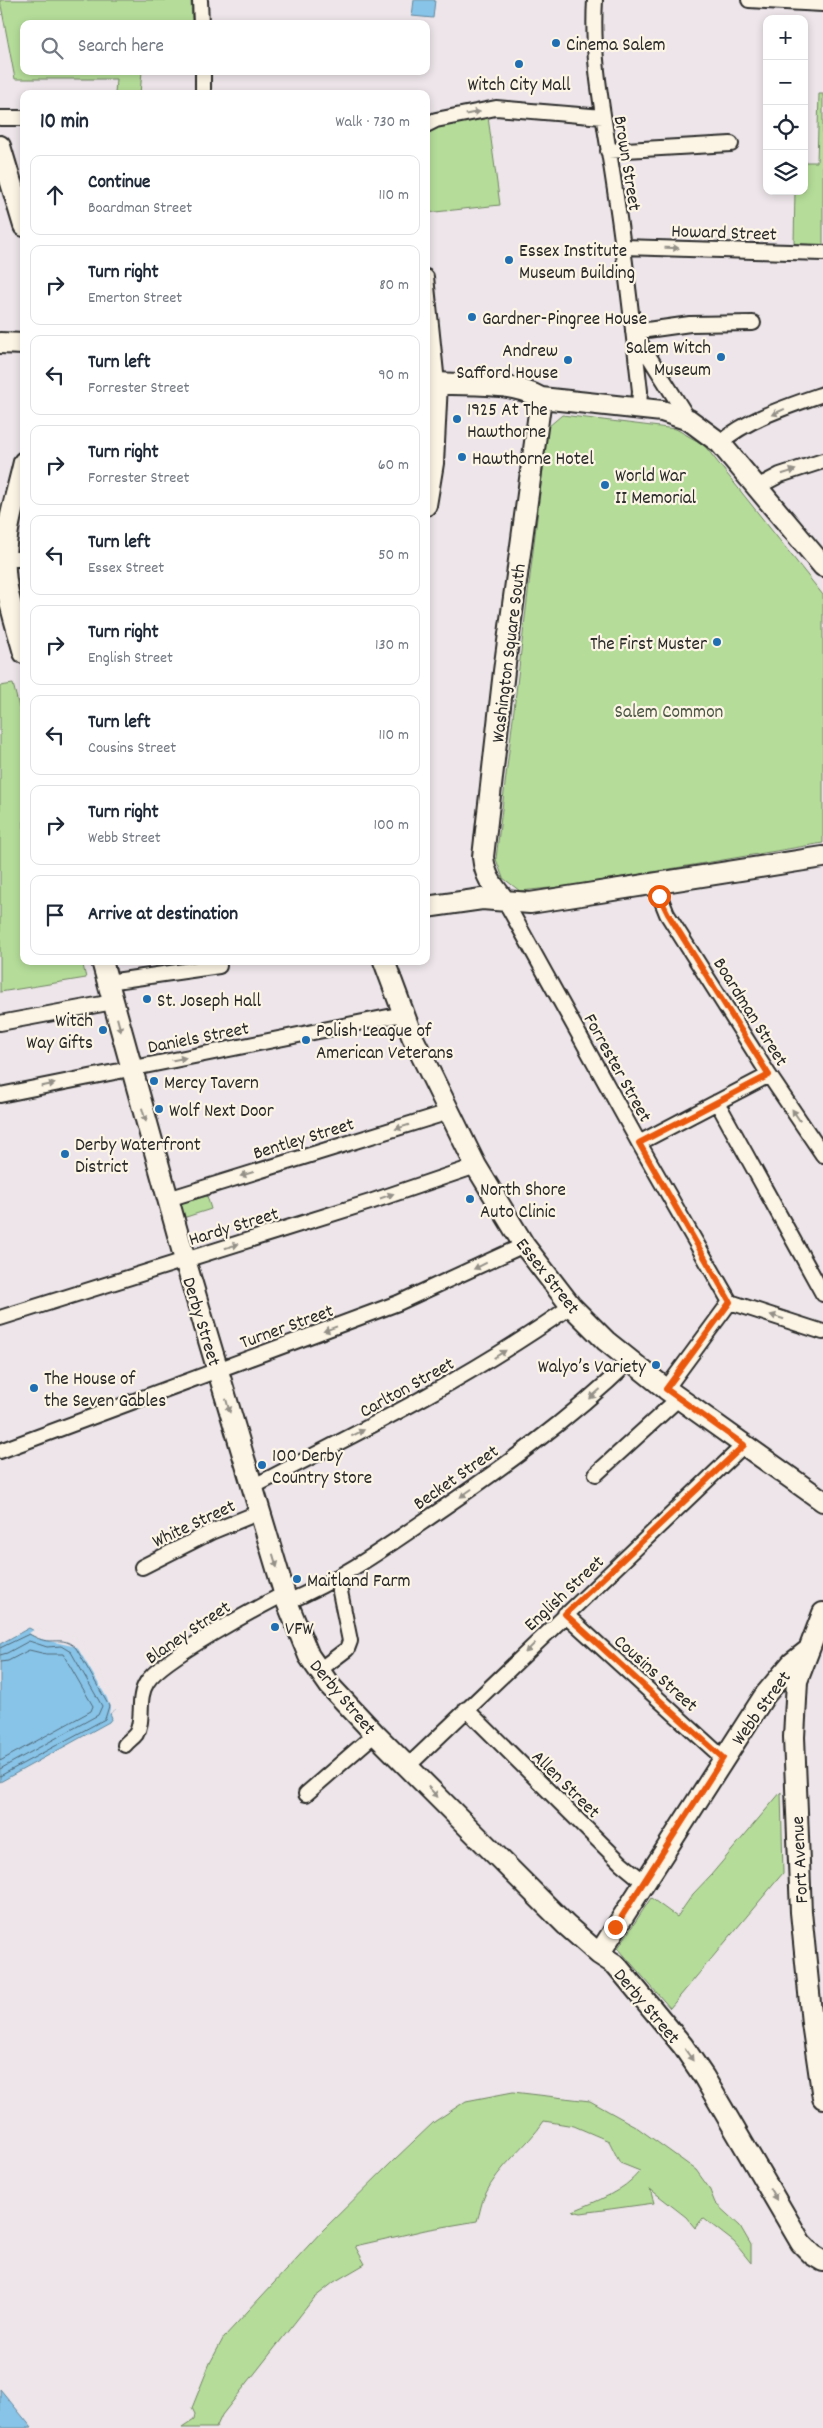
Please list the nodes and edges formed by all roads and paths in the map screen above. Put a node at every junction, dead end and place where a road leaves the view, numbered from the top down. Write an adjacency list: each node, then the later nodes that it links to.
1 (200, 0): 5 (street)
2 (595, 0): 8 (street, Brown Street)
3 (749, 0): 4 (street)
4 (823, 4)
5 (201, 20)
6 (203, 75): 7 (street)
7 (203, 90)
8 (602, 117): 11 (street, one-way to 8); 14 (street, Brown Street)
9 (0, 118): 10 (street)
10 (20, 118)
11 (430, 123)
12 (731, 144): 14 (street)
13 (0, 146): 15 (street)
14 (608, 151): 16 (street, Brown Street)
15 (20, 213)
16 (623, 247): 17 (street, Howard Street, one-way to 17); 19 (street, Brown Street)
17 (823, 253)
18 (753, 323): 19 (street)
19 (633, 332): 26 (street, Brown Street); 27 (street, Brown Street)
20 (0, 343): 21 (street)
21 (20, 344)
22 (430, 362): 23 (street)
23 (431, 383): 25 (street); 28 (street)
24 (823, 394): 29 (street, one-way to 29)
25 (541, 398): 26 (street); 40 (street, Washington Square South)
26 (638, 408): 27 (street)
27 (689, 420): 29 (street)
28 (431, 429): 30 (street)
29 (720, 443): 32 (street)
30 (430, 444)
31 (823, 461): 32 (street, one-way to 31)
32 (758, 487): 35 (street)
33 (20, 490): 34 (street)
34 (10, 559): 36 (street)
35 (823, 566)
36 (14, 624): 37 (street)
37 (20, 641)
38 (823, 857): 39 (street)
39 (655, 884): 40 (street); 50 (street, Boardman Street)
40 (505, 901): 41 (street); 54 (street, Forrester Street)
41 (430, 906)
42 (103, 965): 45 (street, Derby Street)
43 (385, 965): 47 (street, Essex Street)
44 (219, 966): 45 (street)
45 (108, 982): 46 (street, Derby Street)
46 (113, 1002): 48 (street); 49 (street, Derby Street, one-way to 49)
47 (403, 1014): 49 (street, Daniels Street, one-way to 47); 53 (street, Essex Street)
48 (0, 1023)
49 (131, 1068): 51 (street, Daniels Street, one-way to 49); 57 (street, Derby Street, one-way to 57)
50 (769, 1075): 52 (street); 55 (street, Boardman Street, one-way to 50)
51 (0, 1095)
52 (717, 1102): 54 (street); 60 (street)
53 (449, 1112): 56 (street, Essex Street); 57 (street, Bentley Street, one-way to 57)
54 (639, 1143): 61 (street, Forrester Street)
55 (823, 1155)
56 (476, 1166): 58 (street, Essex Street); 59 (street, Hardy Street, one-way to 56)
57 (168, 1199): 59 (street, Derby Street)
58 (524, 1244): 62 (street, Essex Street); 66 (street, Turner Street, one-way to 66)
59 (185, 1260): 63 (street, Hardy Street); 66 (street, Derby Street)
60 (823, 1294)
61 (730, 1302): 64 (street, one-way to 61); 67 (street)
62 (570, 1306): 65 (street, Essex Street); 71 (street, Carlton Street, one-way to 62)
63 (0, 1318)
64 (823, 1332)
65 (630, 1361): 67 (street, Essex Street); 75 (street, Becket Street, one-way to 75)
66 (218, 1371): 69 (street, Turner Street); 71 (street, Derby Street, one-way to 71)
67 (673, 1393): 68 (street, Essex Street); 70 (street)
68 (744, 1445): 72 (street, Essex Street); 78 (street, English Street)
69 (0, 1452)
70 (596, 1474)
71 (252, 1487): 73 (street, Derby Street)
72 (820, 1502)
73 (260, 1512): 74 (street, White Street); 76 (street, Derby Street, one-way to 76)
74 (142, 1567)
75 (337, 1578): 76 (street, Becket Street); 80 (street)
76 (286, 1598): 80 (street, Derby Street); 83 (street, Blaney Street)
77 (823, 1613): 79 (street, Webb Street)
78 (565, 1614): 81 (street, English Street, one-way to 81); 84 (street, Cousins Street)
79 (806, 1652): 84 (street, Webb Street); 89 (street, Fort Avenue)
80 (318, 1671): 82 (street, Derby Street)
81 (466, 1709): 85 (street, English Street); 87 (street, Allen Street)
82 (375, 1734): 85 (street, Derby Street); 86 (street)
83 (125, 1745)
84 (723, 1758): 87 (street, Webb Street)
85 (408, 1766): 88 (street, Derby Street, one-way to 88)
86 (306, 1794)
87 (644, 1882): 88 (street, Webb Street)
88 (599, 1954): 91 (street, Derby Street, one-way to 91)
89 (818, 2022): 90 (street, Fort Avenue)
90 (823, 2098)
91 (823, 2261)

